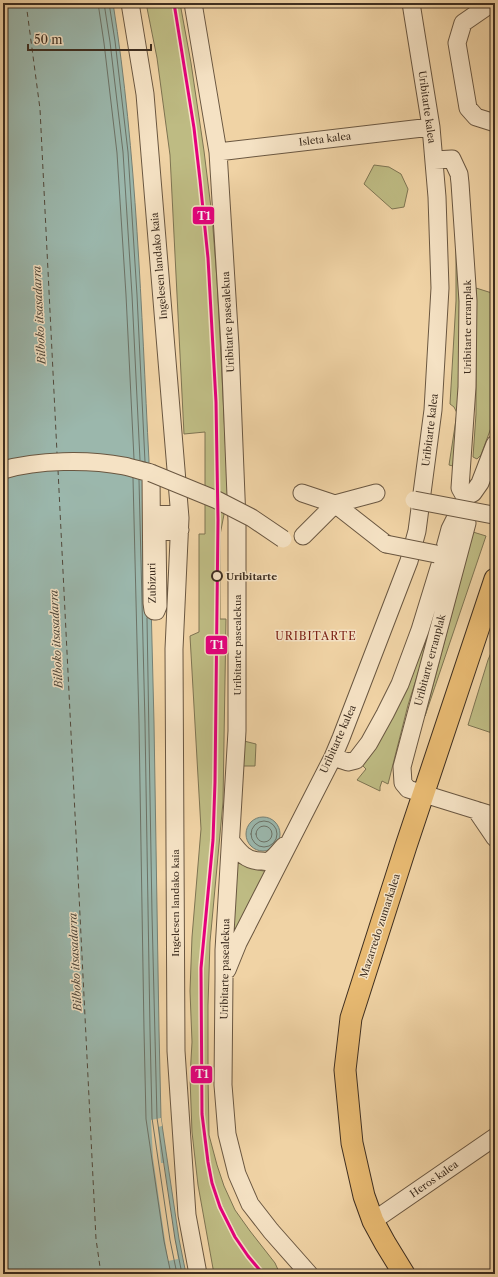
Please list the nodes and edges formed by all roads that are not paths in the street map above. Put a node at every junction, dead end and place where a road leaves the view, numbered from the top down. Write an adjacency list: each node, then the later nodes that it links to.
1 (130, 3): 17 (street, Ingelesen landako kaia)
2 (193, 3): 7 (street, Uribitarte pasealekua)
3 (411, 3): 6 (street, Uribitarte kalea)
4 (492, 3): 5 (street)
5 (495, 123)
6 (431, 127): 7 (street, Isleta kalea); 8 (street, Uribitarte kalea)
7 (218, 152): 32 (street, Uribitarte pasealekua)
8 (434, 160): 14 (street, Uribitarte erranplak); 26 (street, Uribitarte kalea)
9 (495, 444): 14 (street)
10 (3, 470): 11 (street)
11 (151, 473): 21 (street, Zubizuri); 23 (street, bridge)
12 (302, 493): 16 (street)
13 (376, 493): 16 (street)
14 (466, 497): 18 (street, Uribitarte erranplak)
15 (414, 500): 20 (street, bridge)
16 (334, 504): 22 (street); 24 (street, bridge)
17 (179, 514): 19 (street); 21 (street, Ingelesen landako kaia)
18 (463, 514): 24 (street, Uribitarte erranplak); 27 (street, Uribitarte erranplak)
19 (156, 515)
20 (494, 515)
21 (180, 530): 37 (street, Ingelesen landako kaia)
22 (303, 536)
23 (282, 539)
24 (440, 555): 26 (street, Uribitarte erranplak)
25 (495, 579): 27 (main road, Mazarredo zumarkalea)
26 (333, 757): 30 (street, Uribitarte kalea)
27 (424, 794): 28 (street); 35 (main road, Mazarredo zumarkalea)
28 (476, 810): 29 (street); 31 (street)
29 (495, 816)
30 (294, 834): 32 (street, Uribitarte kalea); 33 (street, Uribitarte kalea)
31 (495, 838)
32 (231, 841): 33 (street, Uribitarte pasealekua)
33 (224, 978): 36 (street, Uribitarte pasealekua)
34 (495, 1137): 35 (street, Heros kalea)
35 (373, 1220): 40 (main road, Mazarredo zumarkalea)
36 (270, 1231): 38 (street, Uribitarte pasealekua); 39 (street, Uribitarte pasealekua)
37 (198, 1274)
38 (292, 1274)
39 (309, 1274)
40 (404, 1274)

